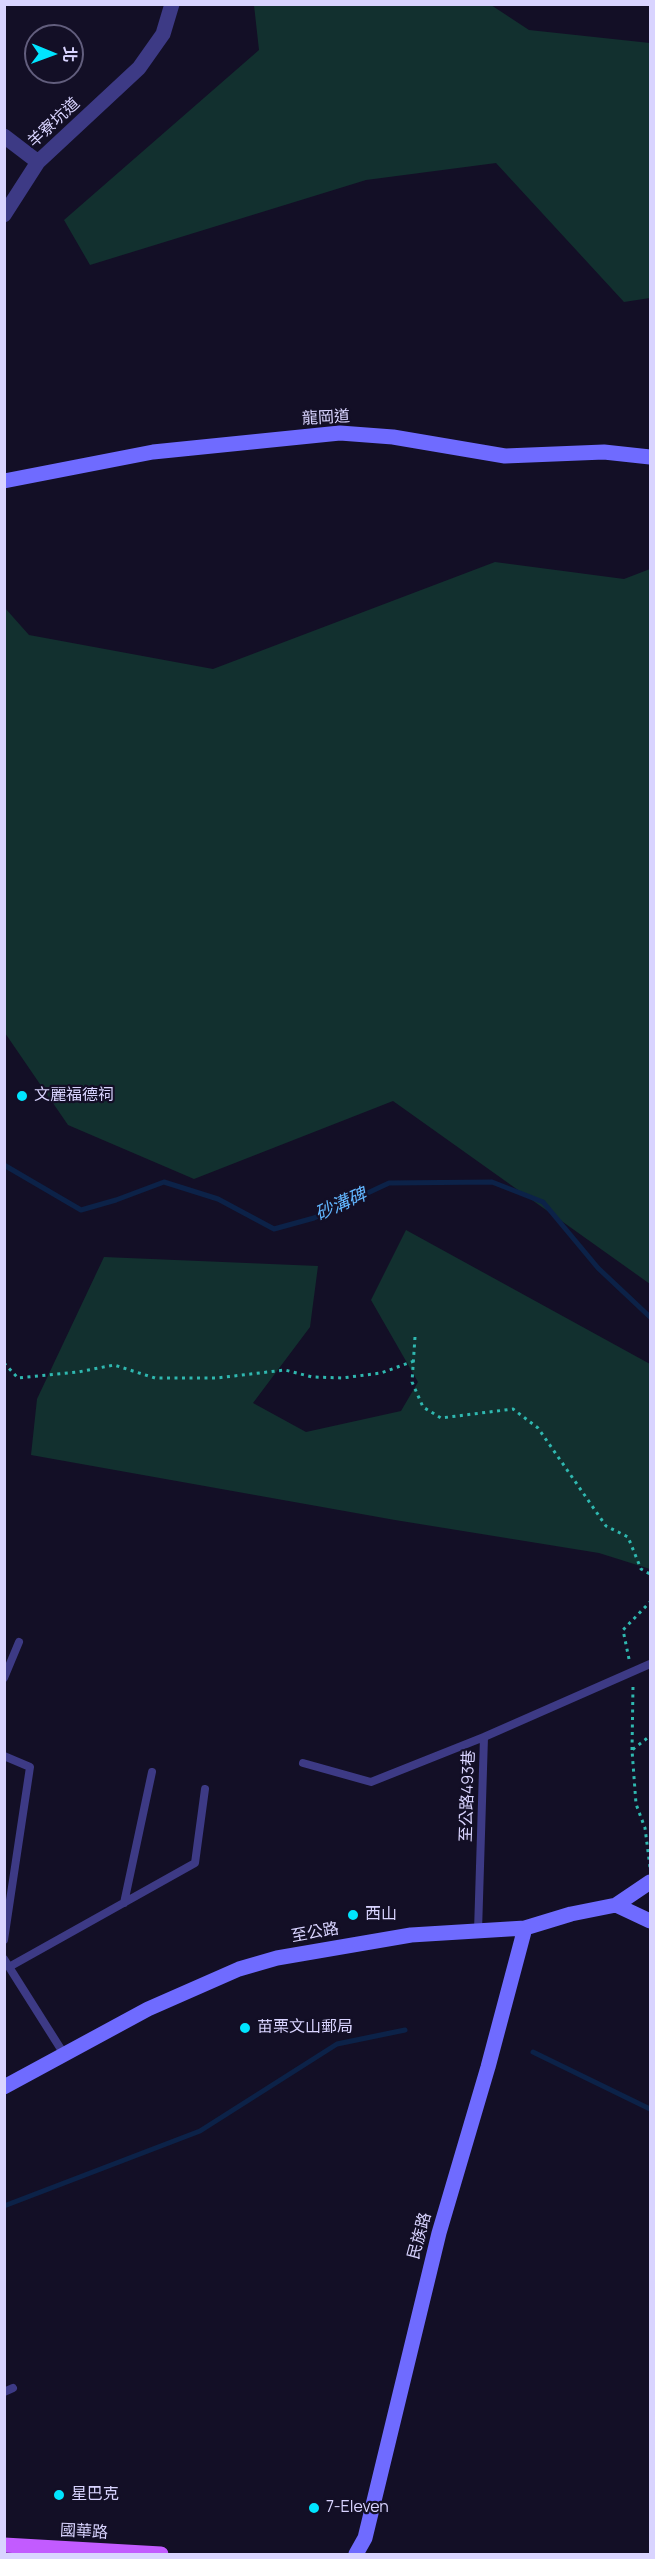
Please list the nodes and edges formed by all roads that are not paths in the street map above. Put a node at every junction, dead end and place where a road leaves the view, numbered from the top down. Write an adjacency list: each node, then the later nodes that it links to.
1 (172, 4): 3 (street, 羊寮坑道)
2 (4, 136): 3 (street)
3 (38, 162): 4 (street, 羊寮坑道)
4 (4, 215)
5 (651, 457): 6 (street, 龍岡道)
6 (4, 481)
7 (19, 1642): 9 (lane)
8 (651, 1664): 10 (lane, 至公路493巷)
9 (4, 1678)
10 (484, 1737): 12 (lane); 20 (lane, 至公路493巷)
11 (4, 1756): 21 (lane)
12 (303, 1763)
13 (152, 1772): 16 (lane)
14 (205, 1789): 16 (lane)
15 (651, 1882): 17 (street, 至公路)
16 (124, 1903): 22 (lane)
17 (616, 1905): 18 (street); 19 (street, 至公路)
18 (651, 1921)
19 (525, 1928): 20 (street, 至公路); 29 (street, 民族路)
20 (478, 1930): 23 (street, 至公路)
21 (4, 1940)
22 (7, 1963): 23 (lane)
23 (64, 2054): 24 (street, 至公路)
24 (4, 2087)
25 (13, 2388): 26 (lane)
26 (4, 2392)
27 (4, 2545): 28 (main road, 國華路)
28 (161, 2554)
29 (356, 2554)

